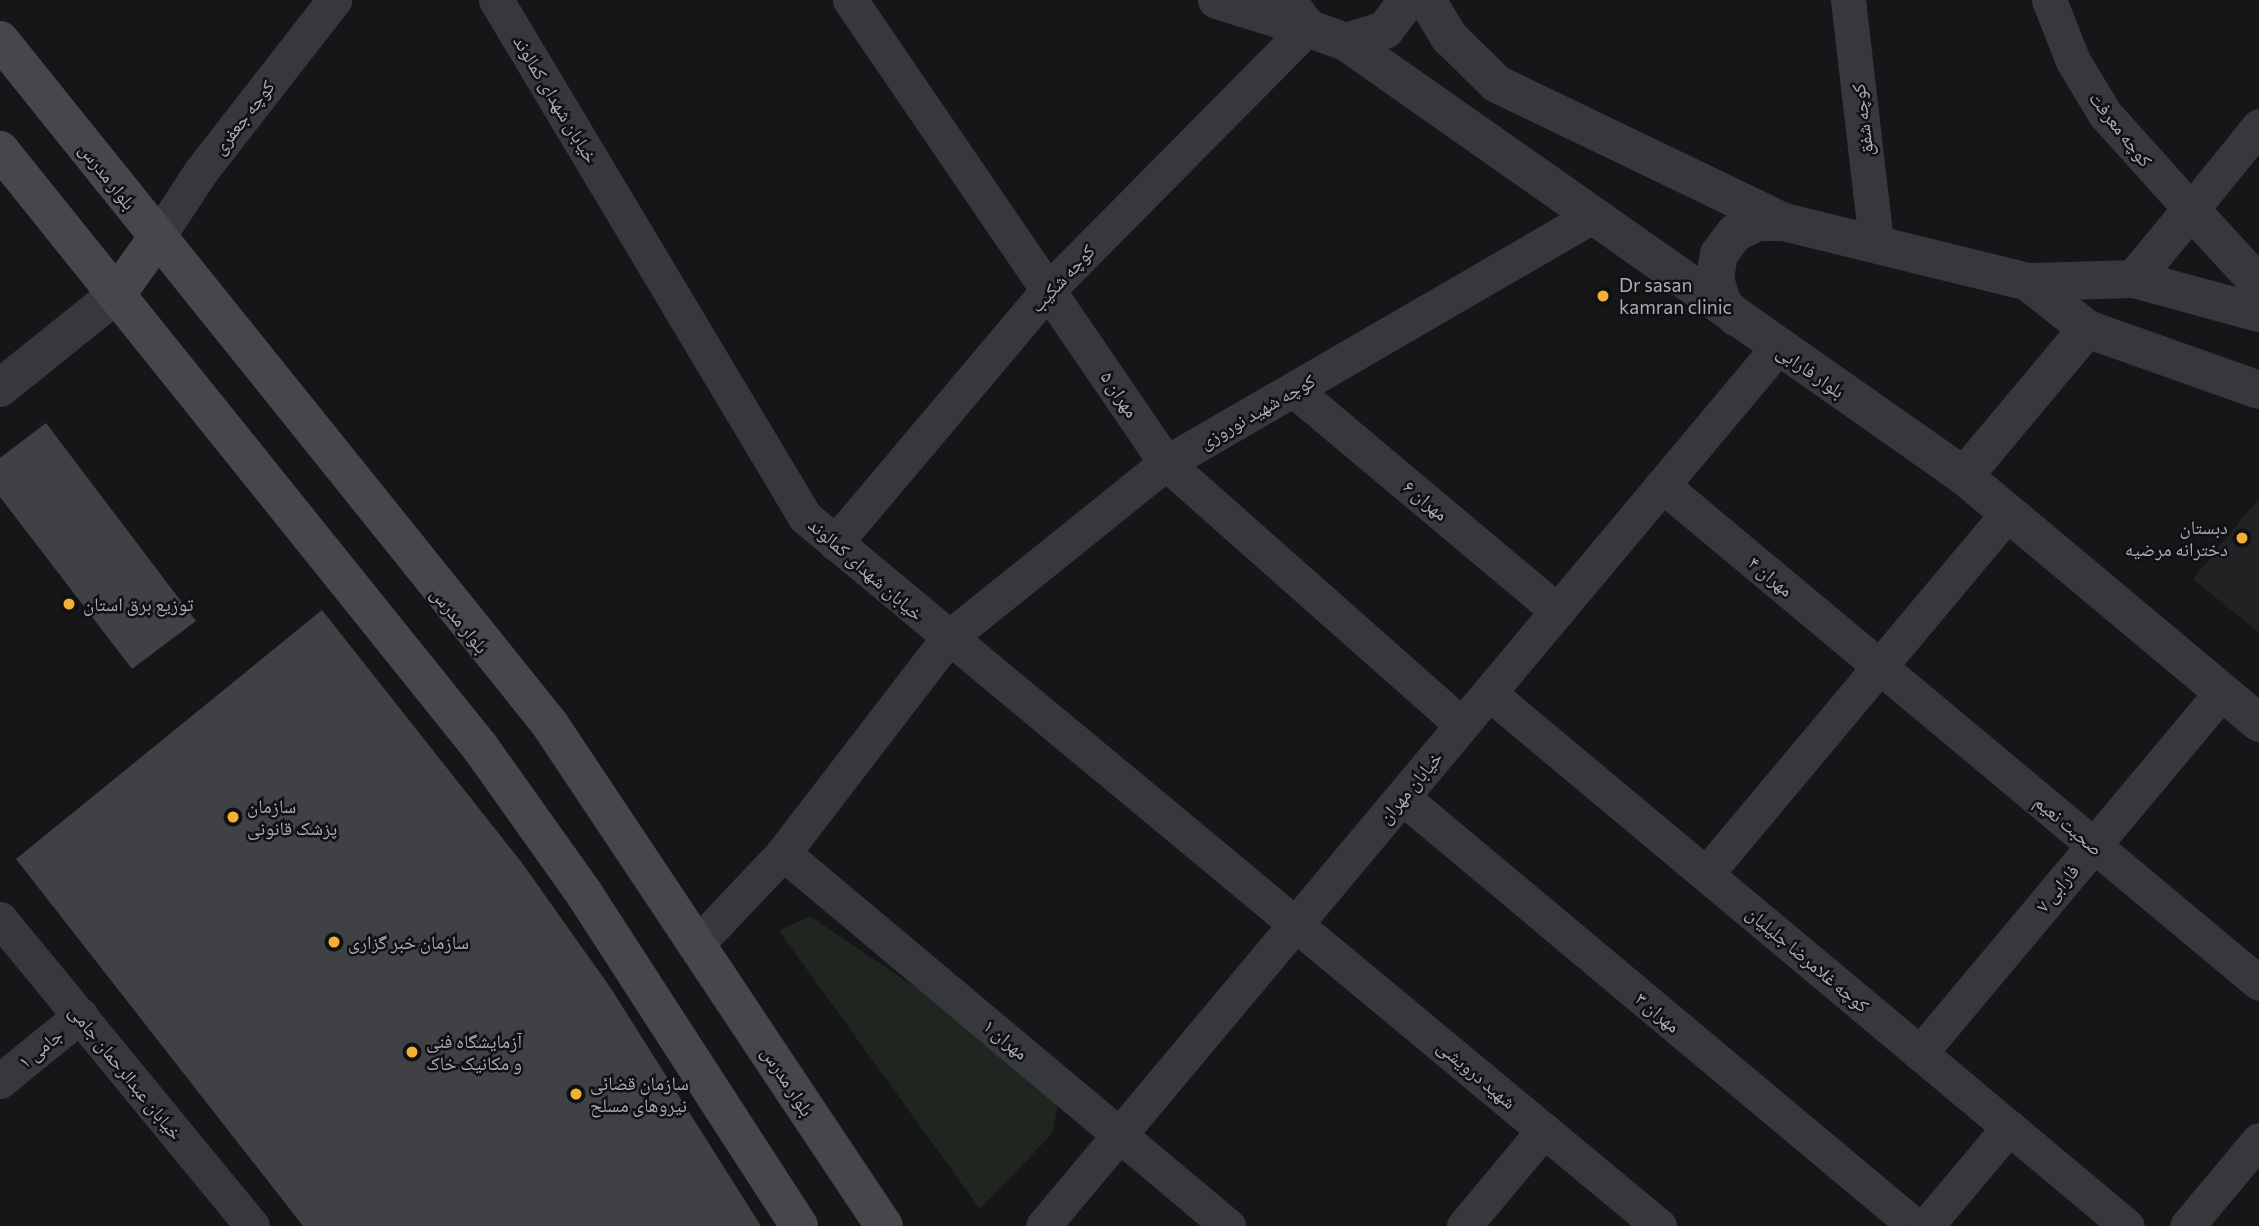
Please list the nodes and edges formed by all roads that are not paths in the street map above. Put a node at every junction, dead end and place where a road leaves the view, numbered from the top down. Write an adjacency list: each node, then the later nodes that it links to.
1 (334, 0): 17 (street, کوچه جعفری)
2 (496, 0): 35 (street, خیابان شهدای کمالوند)
3 (850, 0): 22 (street, مهران ۵)
4 (1217, 0): 9 (street, بلوار فارابی)
5 (1408, 0): 11 (street)
6 (1427, 0): 16 (street)
7 (1848, 0): 18 (street, کوچه شفق)
8 (2049, 0): 14 (street, کوچه معرفت)
9 (1297, 14): 11 (street, بلوار فارابی); 22 (street, کوچه شکیب)
10 (0, 40): 17 (main road, بلوار مدرس)
11 (1346, 42): 15 (street, بلوار فارابی)
12 (2259, 126): 14 (street)
13 (0, 150): 23 (main road)
14 (2191, 210): 19 (street); 21 (street)
15 (1590, 217): 25 (street, بلوار فارابی); 29 (street, کوچه شهید نوروزی)
16 (1784, 222): 18 (street); 25 (street)
17 (157, 238): 23 (main road); 49 (main road, بلوار مدرس)
18 (1876, 241): 20 (street)
19 (2134, 279): 20 (street); 24 (street)
20 (2028, 282): 26 (street)
21 (2259, 284)
22 (1049, 289): 31 (street, مهران ۵); 35 (street, کوچه شکیب)
23 (117, 294): 28 (street); 59 (main road)
24 (2259, 313)
25 (1741, 322): 27 (street, بلوار فارابی)
26 (2087, 329): 30 (street); 32 (street)
27 (1777, 348): 32 (street, بلوار فارابی); 33 (street, خیابان مهران)
28 (0, 388)
29 (1294, 390): 31 (street, کوچه شهید نوروزی); 36 (street, مهران ۶)
30 (2259, 390)
31 (1166, 463): 37 (street, کوچه شهید نوروزی); 42 (street, مهران ۵)
32 (1964, 476): 34 (street, بلوار فارابی)
33 (1662, 485): 36 (street, خیابان مهران); 38 (street, مهران ۴)
34 (2008, 513): 38 (street); 39 (street, بلوار فارابی)
35 (835, 543): 37 (street, خیابان شهدای کمالوند)
36 (1558, 611): 40 (street, خیابان مهران)
37 (947, 639): 45 (street, کوچه شهید نوروزی); 48 (street, خیابان شهدای کمالوند)
38 (1880, 666): 44 (street, صحبت نعیم); 46 (street)
39 (2222, 692): 41 (street, بلوار فارابی); 44 (street, فارابی ۷)
40 (1489, 693): 42 (street, خیابان مهران); 46 (street, کوچه غلامرضا جلیلیان)
41 (2259, 723)
42 (1462, 725): 43 (street, خیابان مهران)
43 (1402, 797): 48 (street, خیابان مهران); 65 (street, مهران ۳)
44 (2094, 845): 50 (street, صحبت نعیم); 52 (street, فارابی ۷)
45 (783, 853): 49 (street, کوچه شهید نوروزی); 56 (street, مهران ۱)
46 (1706, 874): 52 (street, کوچه غلامرضا جلیلیان)
47 (0, 919): 51 (street, خیابان عبدالرحمان جامی)
48 (1296, 923): 55 (street, شهید درویشی); 56 (street, خیابان مهران)
49 (698, 943): 60 (main road, بلوار مدرس)
50 (2259, 984)
51 (81, 1015): 53 (street, جامی ۱); 58 (street, خیابان عبدالرحمان جامی)
52 (1920, 1053): 54 (street, کوچه غلامرضا جلیلیان)
53 (0, 1081)
54 (2009, 1127): 66 (street); 67 (street, کوچه غلامرضا جلیلیان)
55 (1544, 1130): 63 (street); 64 (street, شهید درویشی)
56 (1119, 1135): 61 (street, خیابان مهران); 62 (street, مهران ۱)
57 (2259, 1140): 68 (street)
58 (251, 1226)
59 (799, 1226)
60 (884, 1226)
61 (1043, 1226)
62 (1228, 1226)
63 (1464, 1226)
64 (1658, 1226)
65 (1914, 1226)
66 (1927, 1226)
67 (2127, 1226)
68 (2187, 1226)

